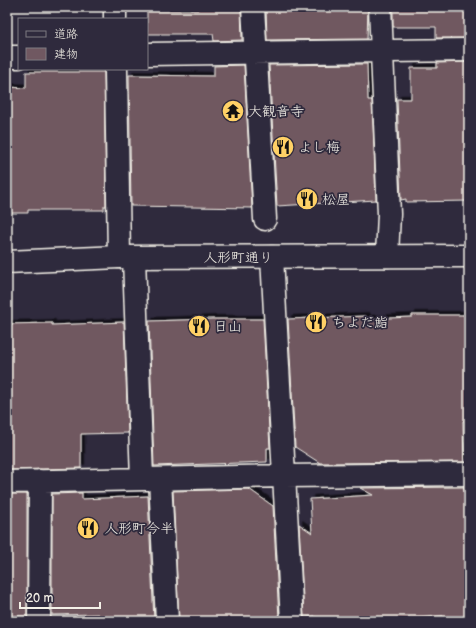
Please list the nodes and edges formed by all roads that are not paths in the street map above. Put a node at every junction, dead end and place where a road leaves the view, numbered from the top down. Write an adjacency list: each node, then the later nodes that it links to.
1 (116, 7): 4 (street)
2 (253, 7): 7 (street)
3 (380, 7): 6 (street)
4 (115, 18)
5 (469, 50): 6 (street)
6 (383, 51): 7 (street); 13 (street)
7 (255, 53): 8 (street); 12 (street)
8 (148, 54)
9 (7, 57): 10 (street)
10 (18, 57)
11 (116, 70): 16 (street)
12 (265, 219)
13 (387, 256): 14 (street, 人形町通り); 15 (street, 人形町通り)
14 (469, 256)
15 (272, 257): 16 (street, 人形町通り); 19 (street)
16 (127, 258): 17 (street, 人形町通り); 20 (street)
17 (7, 262)
18 (469, 474): 19 (street)
19 (285, 476): 20 (street); 25 (street)
20 (151, 479): 21 (street); 24 (street)
21 (40, 481): 22 (street); 23 (street)
22 (7, 482)
23 (39, 621)
24 (166, 621)
25 (292, 621)

